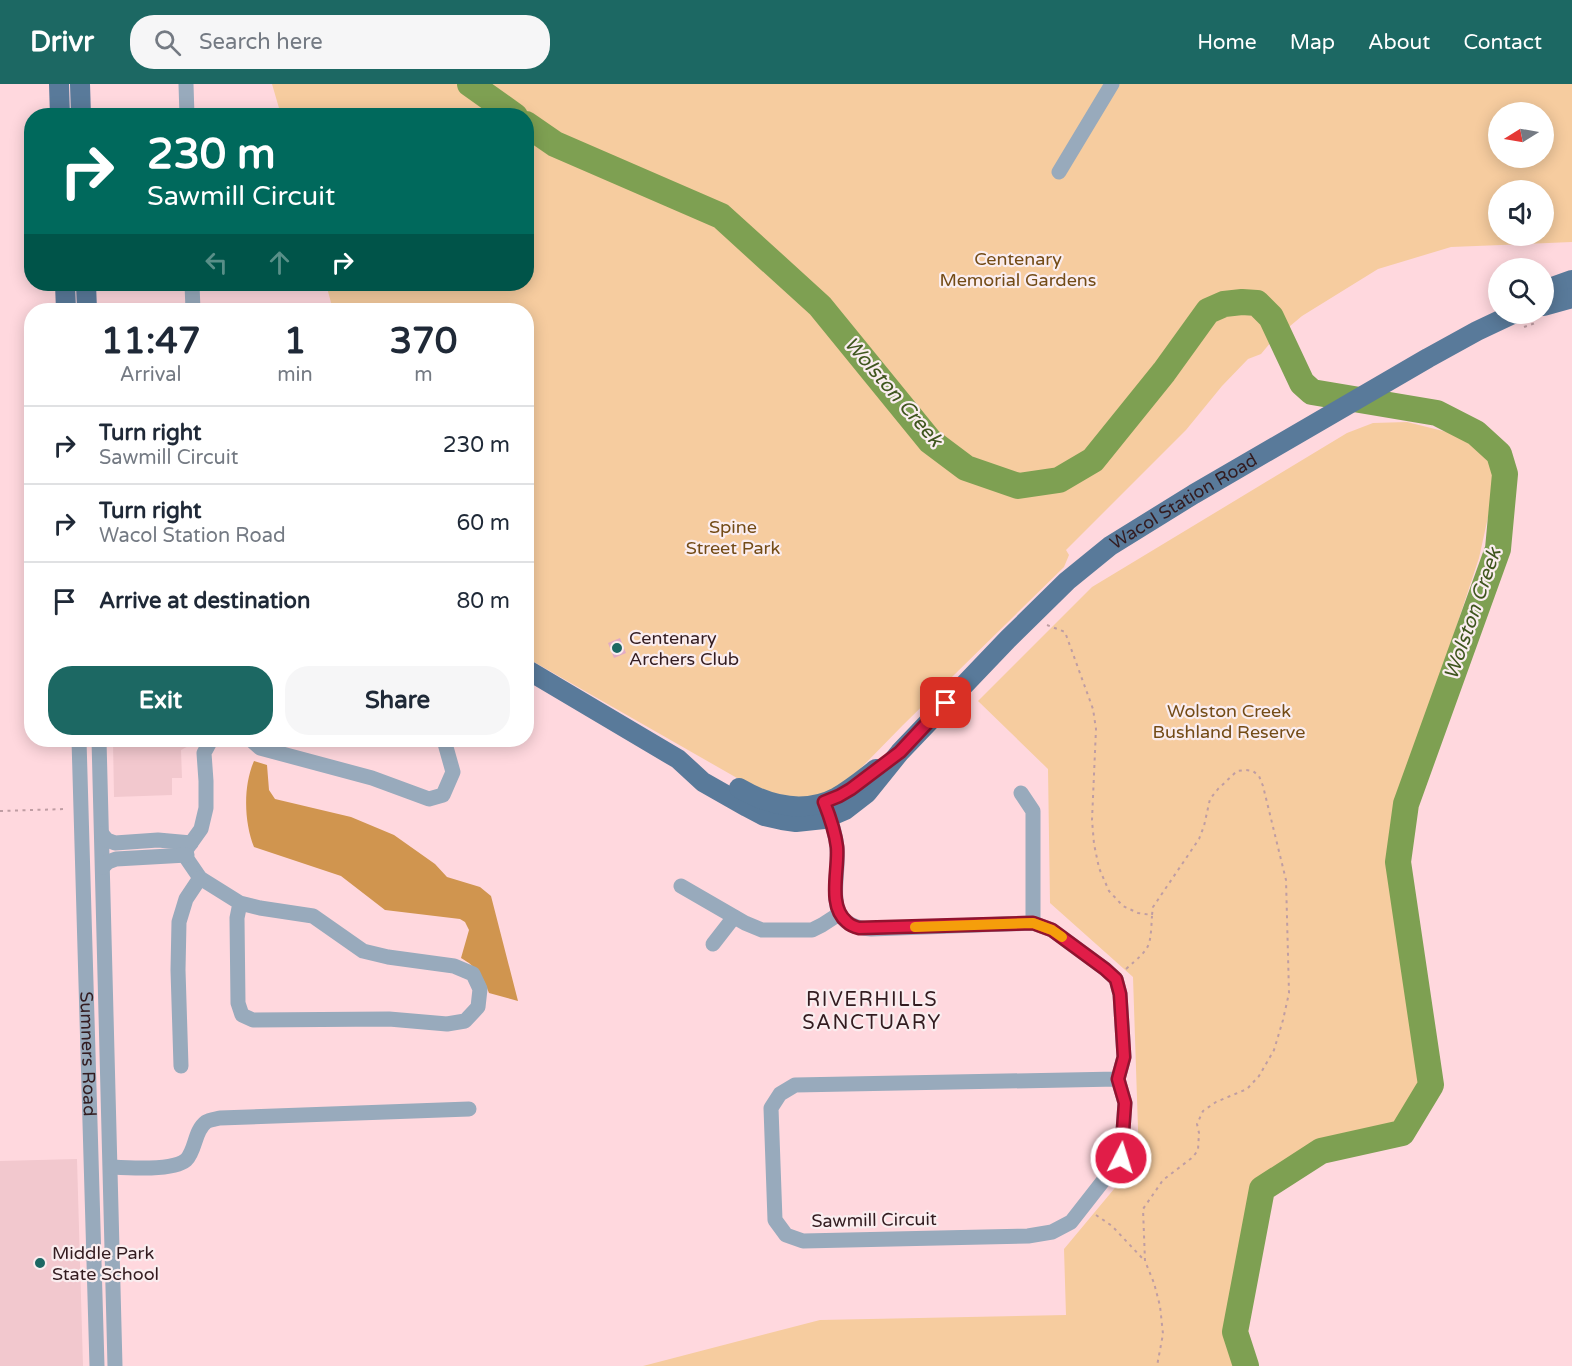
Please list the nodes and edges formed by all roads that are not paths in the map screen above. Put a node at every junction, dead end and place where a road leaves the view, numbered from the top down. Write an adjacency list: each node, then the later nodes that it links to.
1 (59, 84): 5 (main road)
2 (80, 84): 6 (main road)
3 (186, 84): 7 (street)
4 (1112, 84): 8 (street)
5 (60, 108)
6 (81, 108)
7 (187, 108)
8 (1059, 172)
9 (1572, 280): 10 (main road)
10 (1554, 286)
11 (1572, 298): 12 (main road)
12 (1554, 303)
13 (1494, 324): 21 (main road, Wacol Station Road)
14 (534, 674): 21 (main road, Wacol Station Road)
15 (79, 747): 38 (street, Sumners Road)
16 (99, 747): 22 (street, Sumners Road)
17 (207, 747): 24 (street)
18 (259, 747): 19 (street)
19 (446, 747)
20 (1021, 793): 32 (street)
21 (827, 809): 30 (street)
22 (102, 834): 23 (street); 26 (street, Sumners Road)
23 (147, 841): 24 (street); 25 (street)
24 (189, 849): 25 (street); 27 (street)
25 (150, 857): 26 (street)
26 (109, 863): 37 (street, Sumners Road)
27 (200, 878): 29 (street); 34 (street)
28 (681, 886): 31 (street)
29 (240, 903): 29 (street)
30 (839, 914): 31 (street); 32 (street)
31 (734, 917): 33 (street)
32 (1033, 923): 35 (street, Sawmill Circuit)
33 (713, 944)
34 (181, 1066)
35 (1118, 1079): 35 (street, Sawmill Circuit)
36 (469, 1108): 37 (street)
37 (111, 1167): 39 (street, Sumners Road)
38 (97, 1366)
39 (115, 1366)

